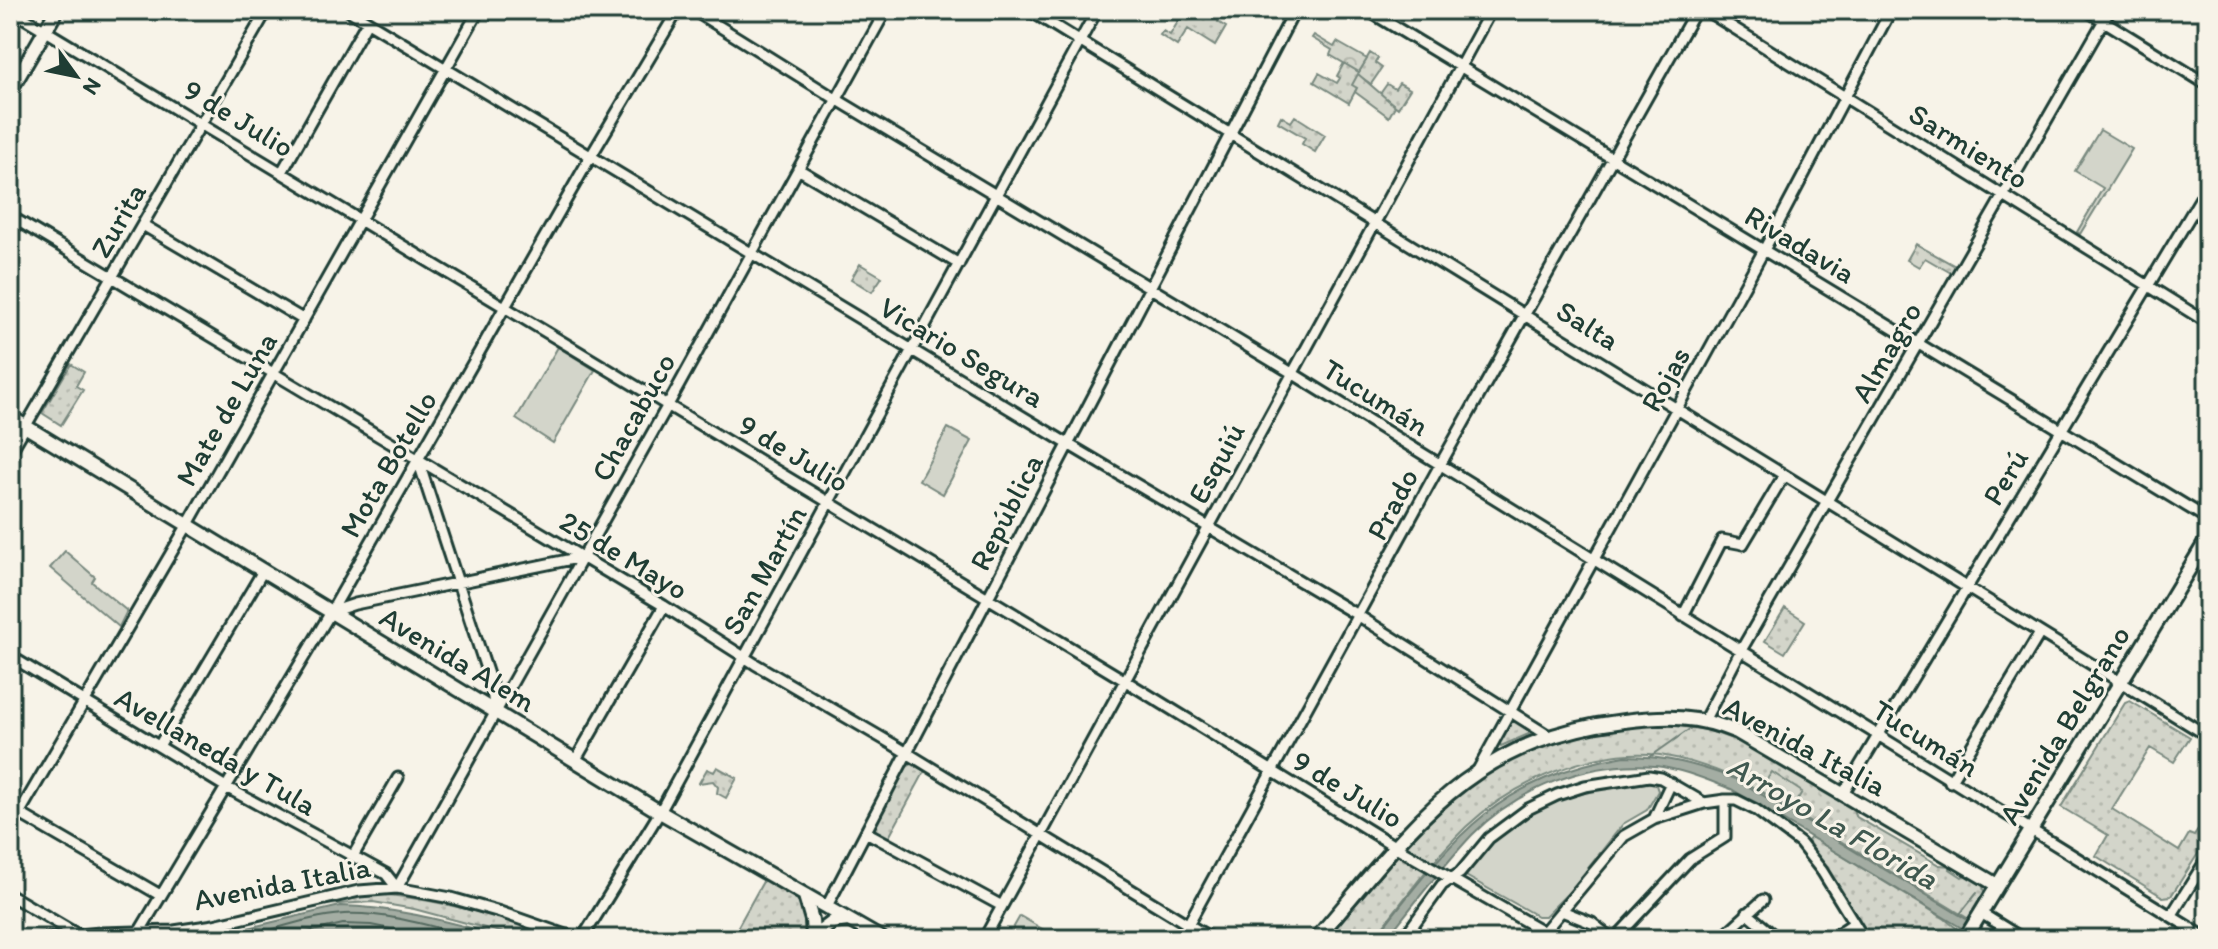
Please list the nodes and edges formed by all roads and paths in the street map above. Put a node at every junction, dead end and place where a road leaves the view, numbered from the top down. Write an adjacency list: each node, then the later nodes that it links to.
1 (11, 10): 21 (street, 9 de Julio)
2 (57, 10): 21 (main road)
3 (267, 10): 29 (street, Zurita)
4 (348, 10): 20 (street, Vicario Segura)
5 (479, 10): 24 (street, Mate de Luna)
6 (678, 10): 31 (street, Mota Botello)
7 (693, 10): 28 (street, Tucumán)
8 (886, 10): 28 (street, Chacabuco)
9 (1029, 10): 22 (street, Salta)
10 (1097, 10): 22 (street, San Martín)
11 (1295, 10): 30 (street, República)
12 (1367, 10): 23 (street, Rivadavia)
13 (1491, 10): 23 (street, Esquiú)
14 (1696, 10): 32 (street, Prado)
15 (1705, 10): 27 (street, Sarmiento)
16 (1891, 10): 27 (street, Rojas)
17 (2086, 10): 19 (street)
18 (2110, 10): 19 (street, Almagro)
19 (2103, 21): 25 (street); 37 (street, Almagro)
20 (367, 22): 24 (street, Vicario Segura); 34 (street)
21 (45, 30): 26 (main road); 29 (street, 9 de Julio)
22 (1079, 42): 30 (street, Salta); 36 (street, San Martín)
23 (1461, 66): 32 (street, Rivadavia); 40 (street, Esquiú)
24 (445, 69): 31 (street, Vicario Segura); 39 (street, Mate de Luna)
25 (2208, 85)
26 (10, 91)
27 (1844, 97): 37 (street, Sarmiento); 42 (street, Rojas)
28 (836, 99): 33 (street, Chacabuco); 36 (street, Tucumán)
29 (202, 123): 34 (street, 9 de Julio); 41 (street, Zurita)
30 (1231, 134): 40 (street, Salta); 47 (street, República)
31 (591, 156): 43 (street, Vicario Segura); 48 (street, Mota Botello)
32 (1614, 159): 42 (street, Rivadavia); 49 (street, Prado)
33 (798, 169): 43 (street, Chacabuco); 44 (street)
34 (282, 172): 39 (street, 9 de Julio)
35 (2208, 186): 46 (street, Perú)
36 (996, 195): 44 (street, San Martín); 47 (street, Tucumán)
37 (2004, 196): 46 (street, Sarmiento); 52 (street, Almagro)
38 (10, 216): 45 (street, 25 de Mayo)
39 (361, 220): 48 (street, 9 de Julio); 50 (street, Mate de Luna)
40 (1374, 222): 49 (street, Salta); 55 (street, Esquiú)
41 (143, 225): 45 (street, Zurita); 50 (street)
42 (1764, 250): 52 (street, Rivadavia); 57 (street, Rojas)
43 (753, 253): 53 (street, Vicario Segura); 56 (street, Chacabuco)
44 (959, 264): 53 (street, San Martín)
45 (112, 277): 54 (street, 25 de Mayo); 59 (street, Zurita)
46 (2148, 285): 51 (street, Sarmiento); 60 (street, Perú)
47 (1149, 288): 55 (street, Tucumán); 61 (street, República)
48 (506, 307): 56 (street, 9 de Julio); 63 (street, Mota Botello)
49 (1525, 314): 57 (street, Salta); 64 (street, Prado)
50 (304, 320): 54 (street, Mate de Luna)
51 (2208, 323)
52 (1918, 343): 60 (street, Rivadavia); 66 (street, Almagro)
53 (913, 350): 61 (street, Vicario Segura); 67 (street, San Martín)
54 (273, 373): 63 (street, 25 de Mayo); 69 (street, Mate de Luna)
55 (1292, 373): 64 (street, Tucumán); 70 (street, Esquiú)
56 (668, 405): 67 (street, 9 de Julio); 72 (street, Chacabuco)
57 (1676, 408): 65 (street, Salta); 73 (street, Rojas)
58 (10, 417): 59 (main road, Avenida Alem)
59 (26, 426): 62 (street, Zurita); 69 (main road, Avenida Alem)
60 (2061, 431): 68 (street, Rivadavia); 76 (street, Perú)
61 (1068, 444): 70 (street, Vicario Segura); 77 (street, República)
62 (10, 453)
63 (418, 460): 72 (street, 25 de Mayo); 75 (street); 79 (street, Mota Botello)
64 (1440, 465): 73 (street, Tucumán); 80 (street, Prado)
65 (1784, 475): 66 (street, Salta); 81 (street)
66 (1828, 501): 76 (street, Salta); 83 (street, Almagro)
67 (829, 502): 77 (street, 9 de Julio); 84 (street, San Martín)
68 (2208, 519)
69 (187, 526): 74 (main road, Avenida Alem); 88 (street, Mate de Luna)
70 (1208, 527): 80 (street, Vicario Segura); 86 (street, Esquiú)
71 (2208, 538): 87 (main road, Avenida Belgrano)
72 (582, 557): 75 (street); 78 (street, 25 de Mayo); 90 (street, Chacabuco)
73 (1592, 560): 81 (street, Tucumán); 89 (street, Rojas)
74 (263, 571): 79 (main road, Avenida Alem); 95 (street)
75 (458, 582): 79 (street); 90 (street)
76 (1966, 587): 82 (street, Salta); 93 (street, Perú)
77 (988, 599): 86 (street, 9 de Julio); 96 (street, República)
78 (664, 606): 84 (street, 25 de Mayo); 97 (street)
79 (331, 612): 90 (main road, Avenida Alem); 103 (street, Mota Botello)
80 (1359, 616): 89 (street, Vicario Segura); 99 (street, Prado)
81 (1683, 616): 83 (street, Tucumán)
82 (2040, 633): 87 (street, Salta); 101 (street)
83 (1740, 652): 91 (street, Almagro); 93 (street, Tucumán)
84 (744, 655): 96 (street, 25 de Mayo); 108 (street, San Martín)
85 (10, 656): 88 (street, Avellaneda y Tula)
86 (1124, 680): 99 (street, 9 de Julio); 113 (street, Esquiú)
87 (2120, 683): 94 (street, Salta); 111 (main road, Avenida Belgrano)
88 (85, 701): 95 (street, Avellaneda y Tula); 107 (street, Mate de Luna)
89 (1511, 711): 92 (street, Vicario Segura); 98 (street, Rojas)
90 (495, 712): 97 (main road, Avenida Alem); 119 (street, Chacabuco)
91 (1705, 719): 92 (main road, Avenida Italia); 104 (main road, Avenida Italia)
92 (1549, 736): 98 (main road, Avenida Italia)
93 (1877, 736): 101 (street, Tucumán); 104 (street, Perú)
94 (2208, 736)
95 (159, 746): 103 (street, Avellaneda y Tula)
96 (907, 755): 112 (street, República); 113 (street, 25 de Mayo)
97 (575, 761): 108 (main road, Avenida Alem)
98 (1478, 770): 114 (main road, Avenida Italia)
99 (1272, 771): 114 (street, 9 de Julio); 133 (street, Prado)
100 (398, 778): 115 (street)
101 (1950, 782): 111 (street, Tucumán)
102 (1671, 783): 106 (street); 109 (street); 117 (street)
103 (226, 787): 115 (street, Avellaneda y Tula); 121 (street, Mota Botello)
104 (1843, 794): 118 (main road, Avenida Italia)
105 (1725, 800): 106 (street); 132 (street); 147 (street)
106 (1704, 803): 109 (street)
107 (14, 811): 110 (street, Mate de Luna); 121 (street)
108 (660, 812): 122 (main road, Avenida Alem); 140 (street, San Martín)
109 (1654, 819): 127 (street)
110 (10, 829)
111 (2030, 829): 118 (main road, Avenida Belgrano); 130 (street, Tucumán)
112 (866, 832): 124 (street); 125 (street, República)
113 (1041, 835): 124 (street, Esquiú); 133 (street, 25 de Mayo)
114 (1396, 847): 117 (street, 9 de Julio); 145 (main road, Avenida Italia)
115 (353, 856): 119 (street, Avellaneda y Tula)
116 (2208, 857): 130 (street)
117 (1446, 875): 137 (street, 9 de Julio); 146 (street)
118 (1997, 885): 129 (main road, Avenida Belgrano)
119 (397, 888): 134 (street, Avenida Italia); 140 (street, Avenida Italia)
120 (10, 895): 135 (street)
121 (160, 895): 126 (street, Mota Botello)
122 (805, 896): 125 (main road, Avenida Alem); 138 (main road)
123 (1763, 900): 128 (street)
124 (1002, 906): 142 (street, Esquiú)
125 (826, 908): 131 (main road, Avenida Alem); 138 (main road)
126 (152, 909): 134 (street); 136 (street, Mota Botello)
127 (1562, 911): 137 (street); 147 (street)
128 (1747, 913): 148 (street); 149 (street)
129 (1979, 916): 152 (main road, Avenida Belgrano); 153 (street)
130 (2171, 916): 154 (street, Tucumán)
131 (848, 920): 138 (main road); 141 (main road, Avenida Alem)
132 (1854, 923): 150 (street); 151 (street)
133 (1188, 925): 143 (street, Prado); 144 (street, 25 de Mayo)
134 (164, 932): 136 (street, Avenida Italia)
135 (78, 935): 136 (street, Avenida Italia); 139 (street, Avenida Italia)
136 (137, 935)
137 (1541, 935)
138 (812, 938)
139 (38, 939)
140 (580, 939)
141 (882, 939)
142 (984, 939)
143 (1180, 939)
144 (1212, 939)
145 (1316, 939)
146 (1403, 939)
147 (1613, 939)
148 (1720, 939)
149 (1778, 939)
150 (1830, 939)
151 (1864, 939)
152 (1965, 939)
153 (2023, 939)
154 (2208, 939)

